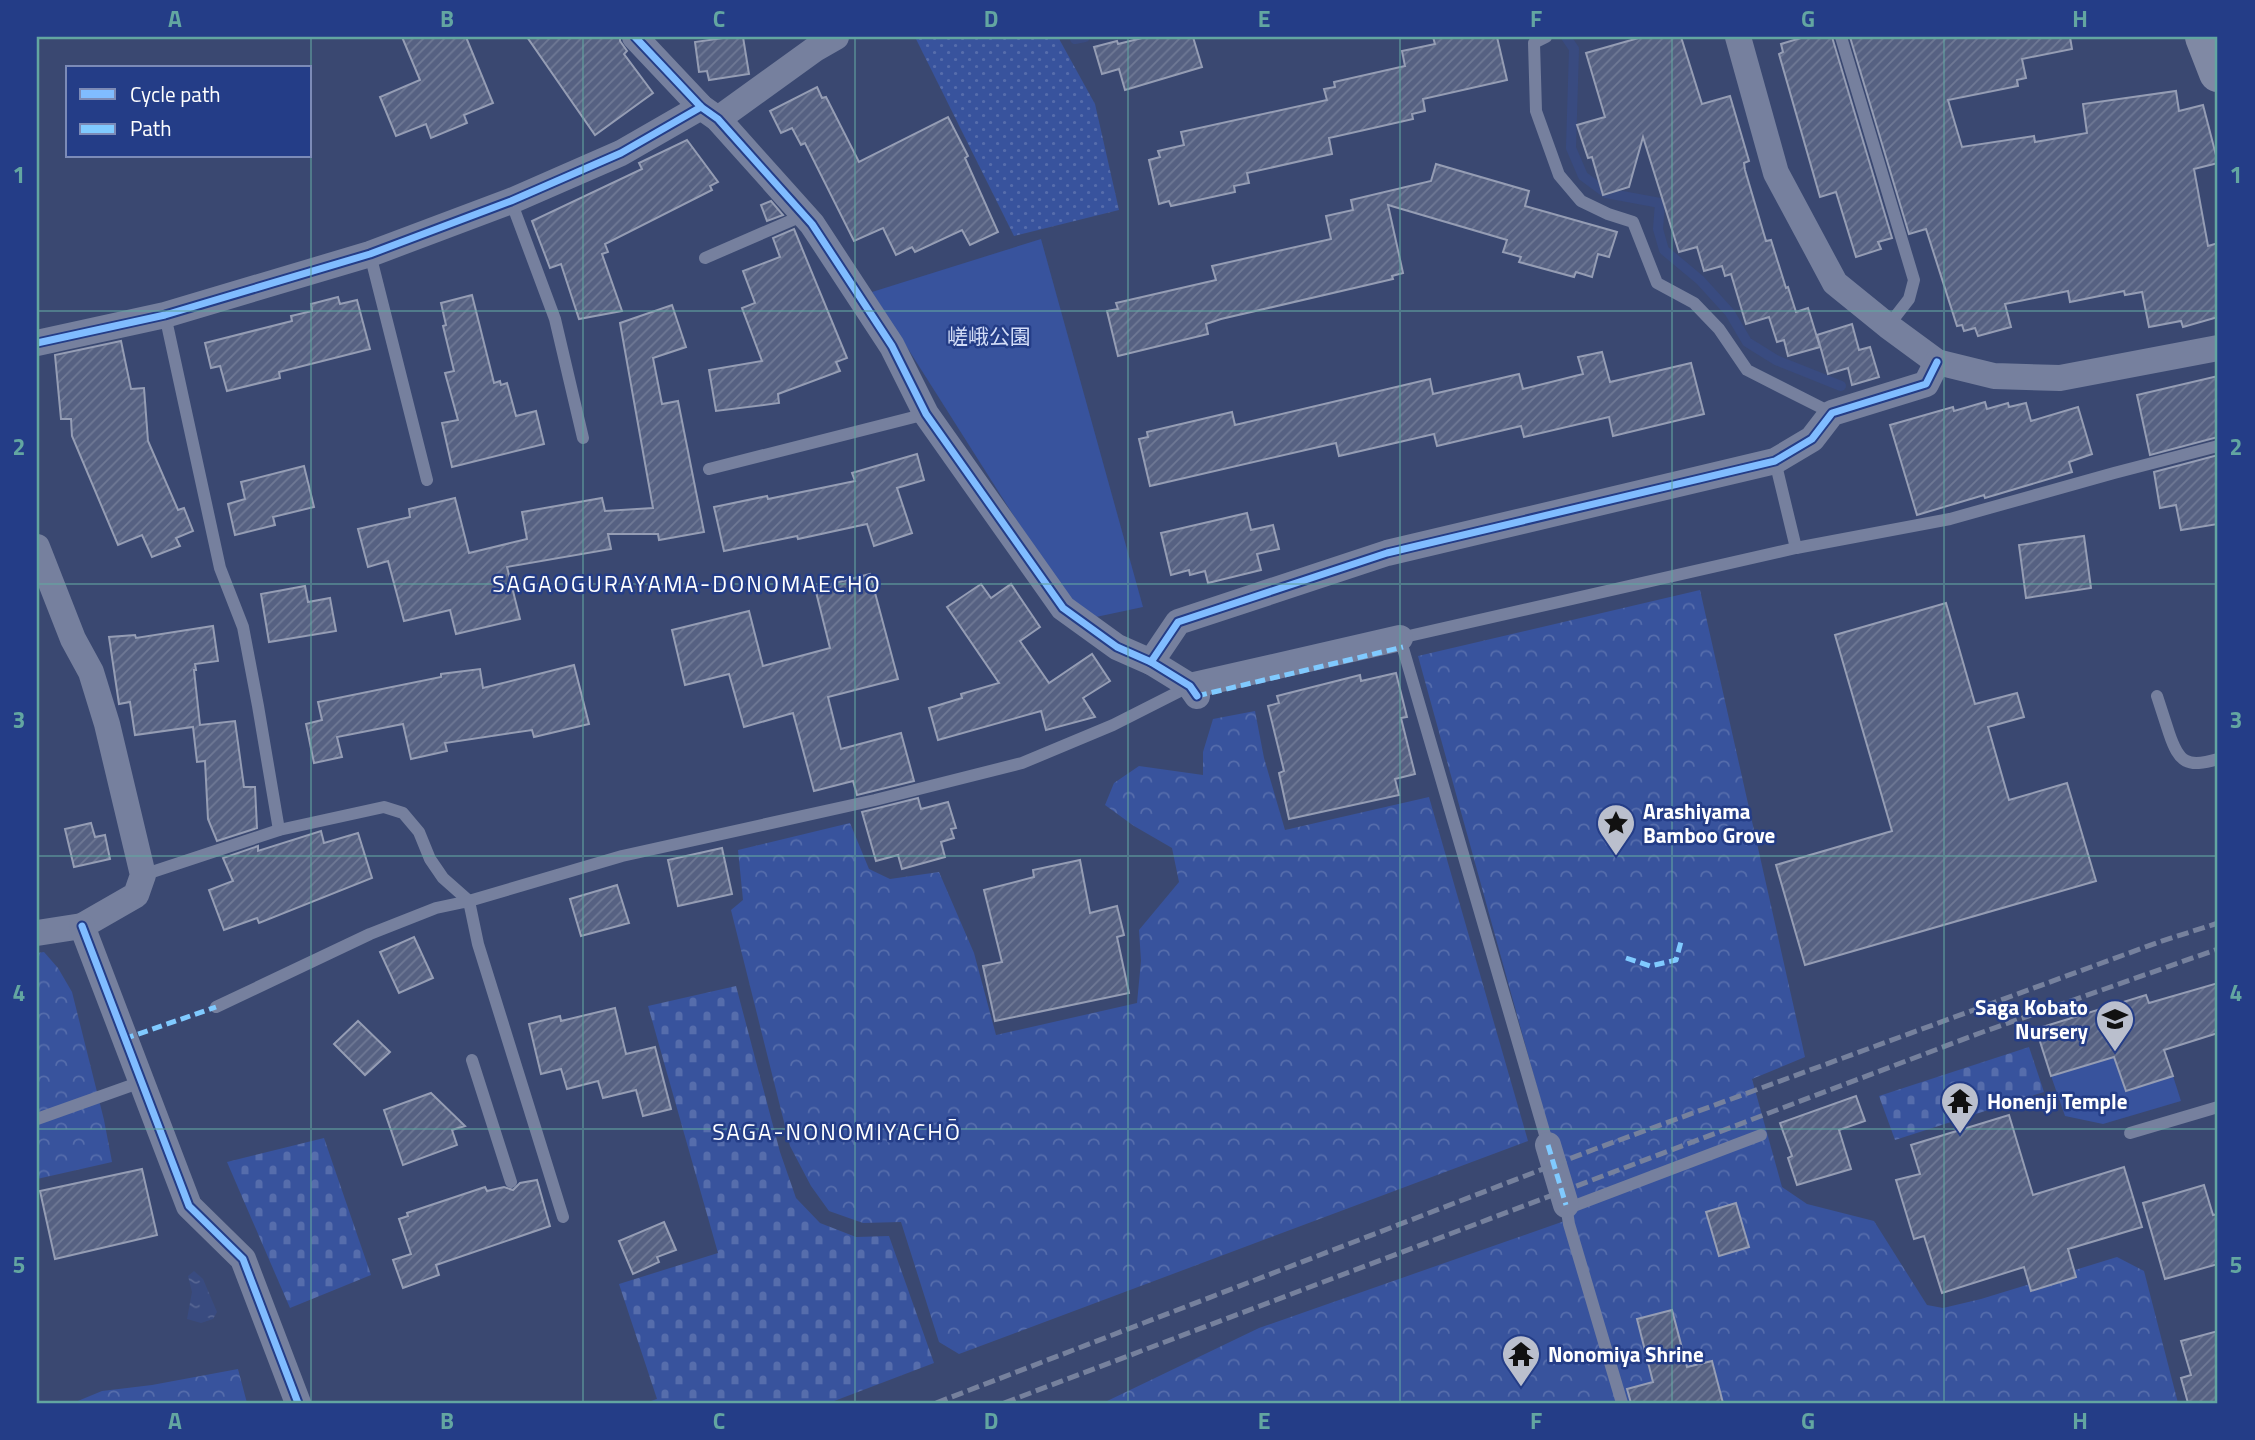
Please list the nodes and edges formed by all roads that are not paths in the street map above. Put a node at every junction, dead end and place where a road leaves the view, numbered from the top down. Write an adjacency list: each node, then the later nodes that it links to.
1 (635, 37): 8 (street)
2 (836, 37): 8 (street)
3 (1546, 37): 18 (lane)
4 (1738, 37): 14 (street)
5 (1841, 37): 14 (lane)
6 (2204, 37): 7 (main road)
7 (2218, 73)
8 (710, 113): 9 (street); 10 (street)
9 (511, 201): 11 (street); 20 (lane)
10 (805, 215): 12 (lane); 19 (street)
11 (370, 254): 13 (street); 24 (lane)
12 (705, 258)
13 (165, 314): 15 (street); 32 (lane)
14 (1888, 326): 17 (street)
15 (37, 343)
16 (2218, 348): 17 (street)
17 (1937, 362): 18 (street)
18 (1832, 413): 22 (street)
19 (926, 414): 23 (lane); 28 (street)
20 (583, 438)
21 (2218, 446): 26 (lane)
22 (1775, 461): 26 (lane); 28 (street)
23 (709, 469)
24 (427, 480)
25 (37, 547): 33 (street)
26 (1796, 548): 27 (lane)
27 (1400, 638): 29 (street); 44 (lane)
28 (1151, 662): 29 (street)
29 (1194, 691): 34 (lane)
30 (2157, 696): 31 (lane)
31 (2218, 759)
32 (279, 830): 33 (lane); 34 (lane)
33 (143, 875): 35 (street)
34 (469, 901): 37 (lane); 47 (lane)
35 (82, 926): 36 (street); 39 (street)
36 (37, 933)
37 (216, 1007)
38 (472, 1060): 45 (lane)
39 (142, 1082): 41 (lane); 48 (street)
40 (2218, 1107): 42 (lane)
41 (37, 1119)
42 (2130, 1133)
43 (1761, 1135): 46 (lane)
44 (1548, 1145): 46 (street)
45 (511, 1182)
46 (1566, 1207): 49 (lane)
47 (563, 1217)
48 (298, 1403)
49 (1622, 1403)

